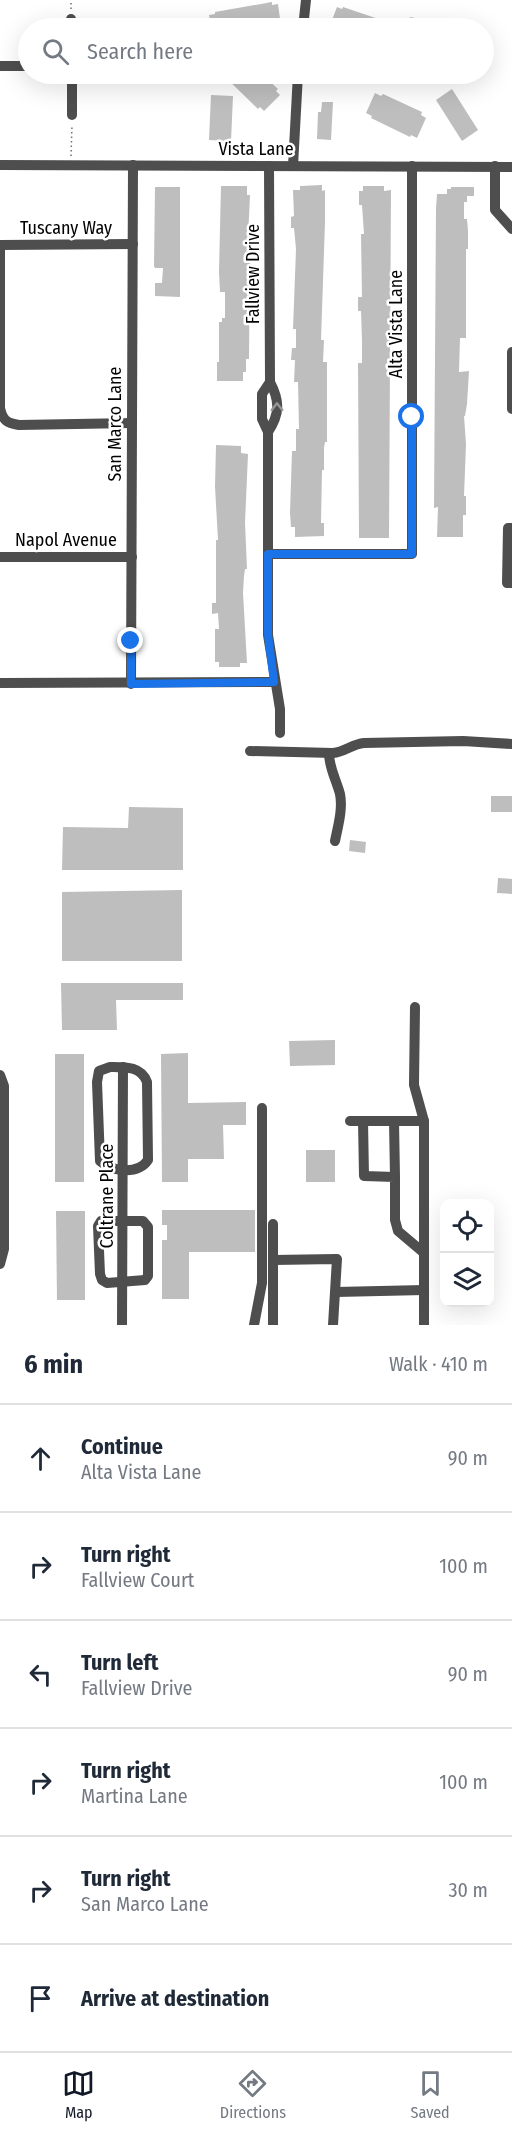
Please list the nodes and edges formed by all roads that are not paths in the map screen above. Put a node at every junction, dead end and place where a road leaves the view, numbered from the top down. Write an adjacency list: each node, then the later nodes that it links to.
1 (306, 0): 2 (street)
2 (304, 18)
3 (0, 66): 4 (street)
4 (18, 66)
5 (72, 84): 7 (street)
6 (297, 84): 11 (street)
7 (72, 115)
8 (0, 165): 9 (street, Vista Lane)
9 (133, 165): 10 (street, Vista Lane); 16 (street, San Marco Lane)
10 (269, 166): 11 (street, Vista Lane); 23 (street, Fallview Drive)
11 (293, 166): 12 (street, Vista Lane)
12 (412, 166): 13 (street, Vista Lane); 23 (street, Alta Vista Lane)
13 (495, 166): 14 (street, Vista Lane); 15 (street)
14 (512, 167)
15 (512, 229)
16 (133, 244): 17 (street, Tuscany Way); 21 (street, San Marco Lane)
17 (0, 245): 21 (street)
18 (512, 352): 19 (street)
19 (512, 380): 20 (street)
20 (512, 409)
21 (132, 423): 25 (street, San Marco Lane)
22 (512, 528): 26 (street)
23 (268, 554): 27 (street, Fallview Drive)
24 (0, 557): 25 (street, Napol Avenue)
25 (132, 557): 29 (street, San Marco Lane)
26 (512, 583)
27 (274, 682): 29 (street); 30 (street, Fallview Drive)
28 (0, 683): 29 (street)
29 (131, 684)
30 (280, 734)
31 (512, 744): 33 (street)
32 (250, 751): 33 (street)
33 (329, 753): 34 (street)
34 (335, 841)
35 (415, 1007): 42 (street)
36 (123, 1067): 43 (street, Coltrane Place); 43 (street); 43 (street)
37 (0, 1075): 49 (street)
38 (262, 1108): 54 (street)
39 (350, 1121): 40 (street)
40 (363, 1121): 41 (street); 44 (street)
41 (394, 1121): 42 (street); 44 (street)
42 (424, 1121): 47 (street)
43 (124, 1170): 45 (street, Coltrane Place)
44 (395, 1177): 47 (street)
45 (123, 1221): 50 (street, Coltrane Place); 50 (street); 50 (street)
46 (273, 1224): 48 (street)
47 (424, 1253): 51 (street)
48 (273, 1260): 52 (street); 55 (street)
49 (0, 1264)
50 (123, 1283): 53 (street, Coltrane Place)
51 (424, 1290): 52 (street); 57 (street)
52 (336, 1292): 56 (street)
53 (122, 1325)
54 (254, 1325)
55 (273, 1325)
56 (333, 1325)
57 (424, 1325)

